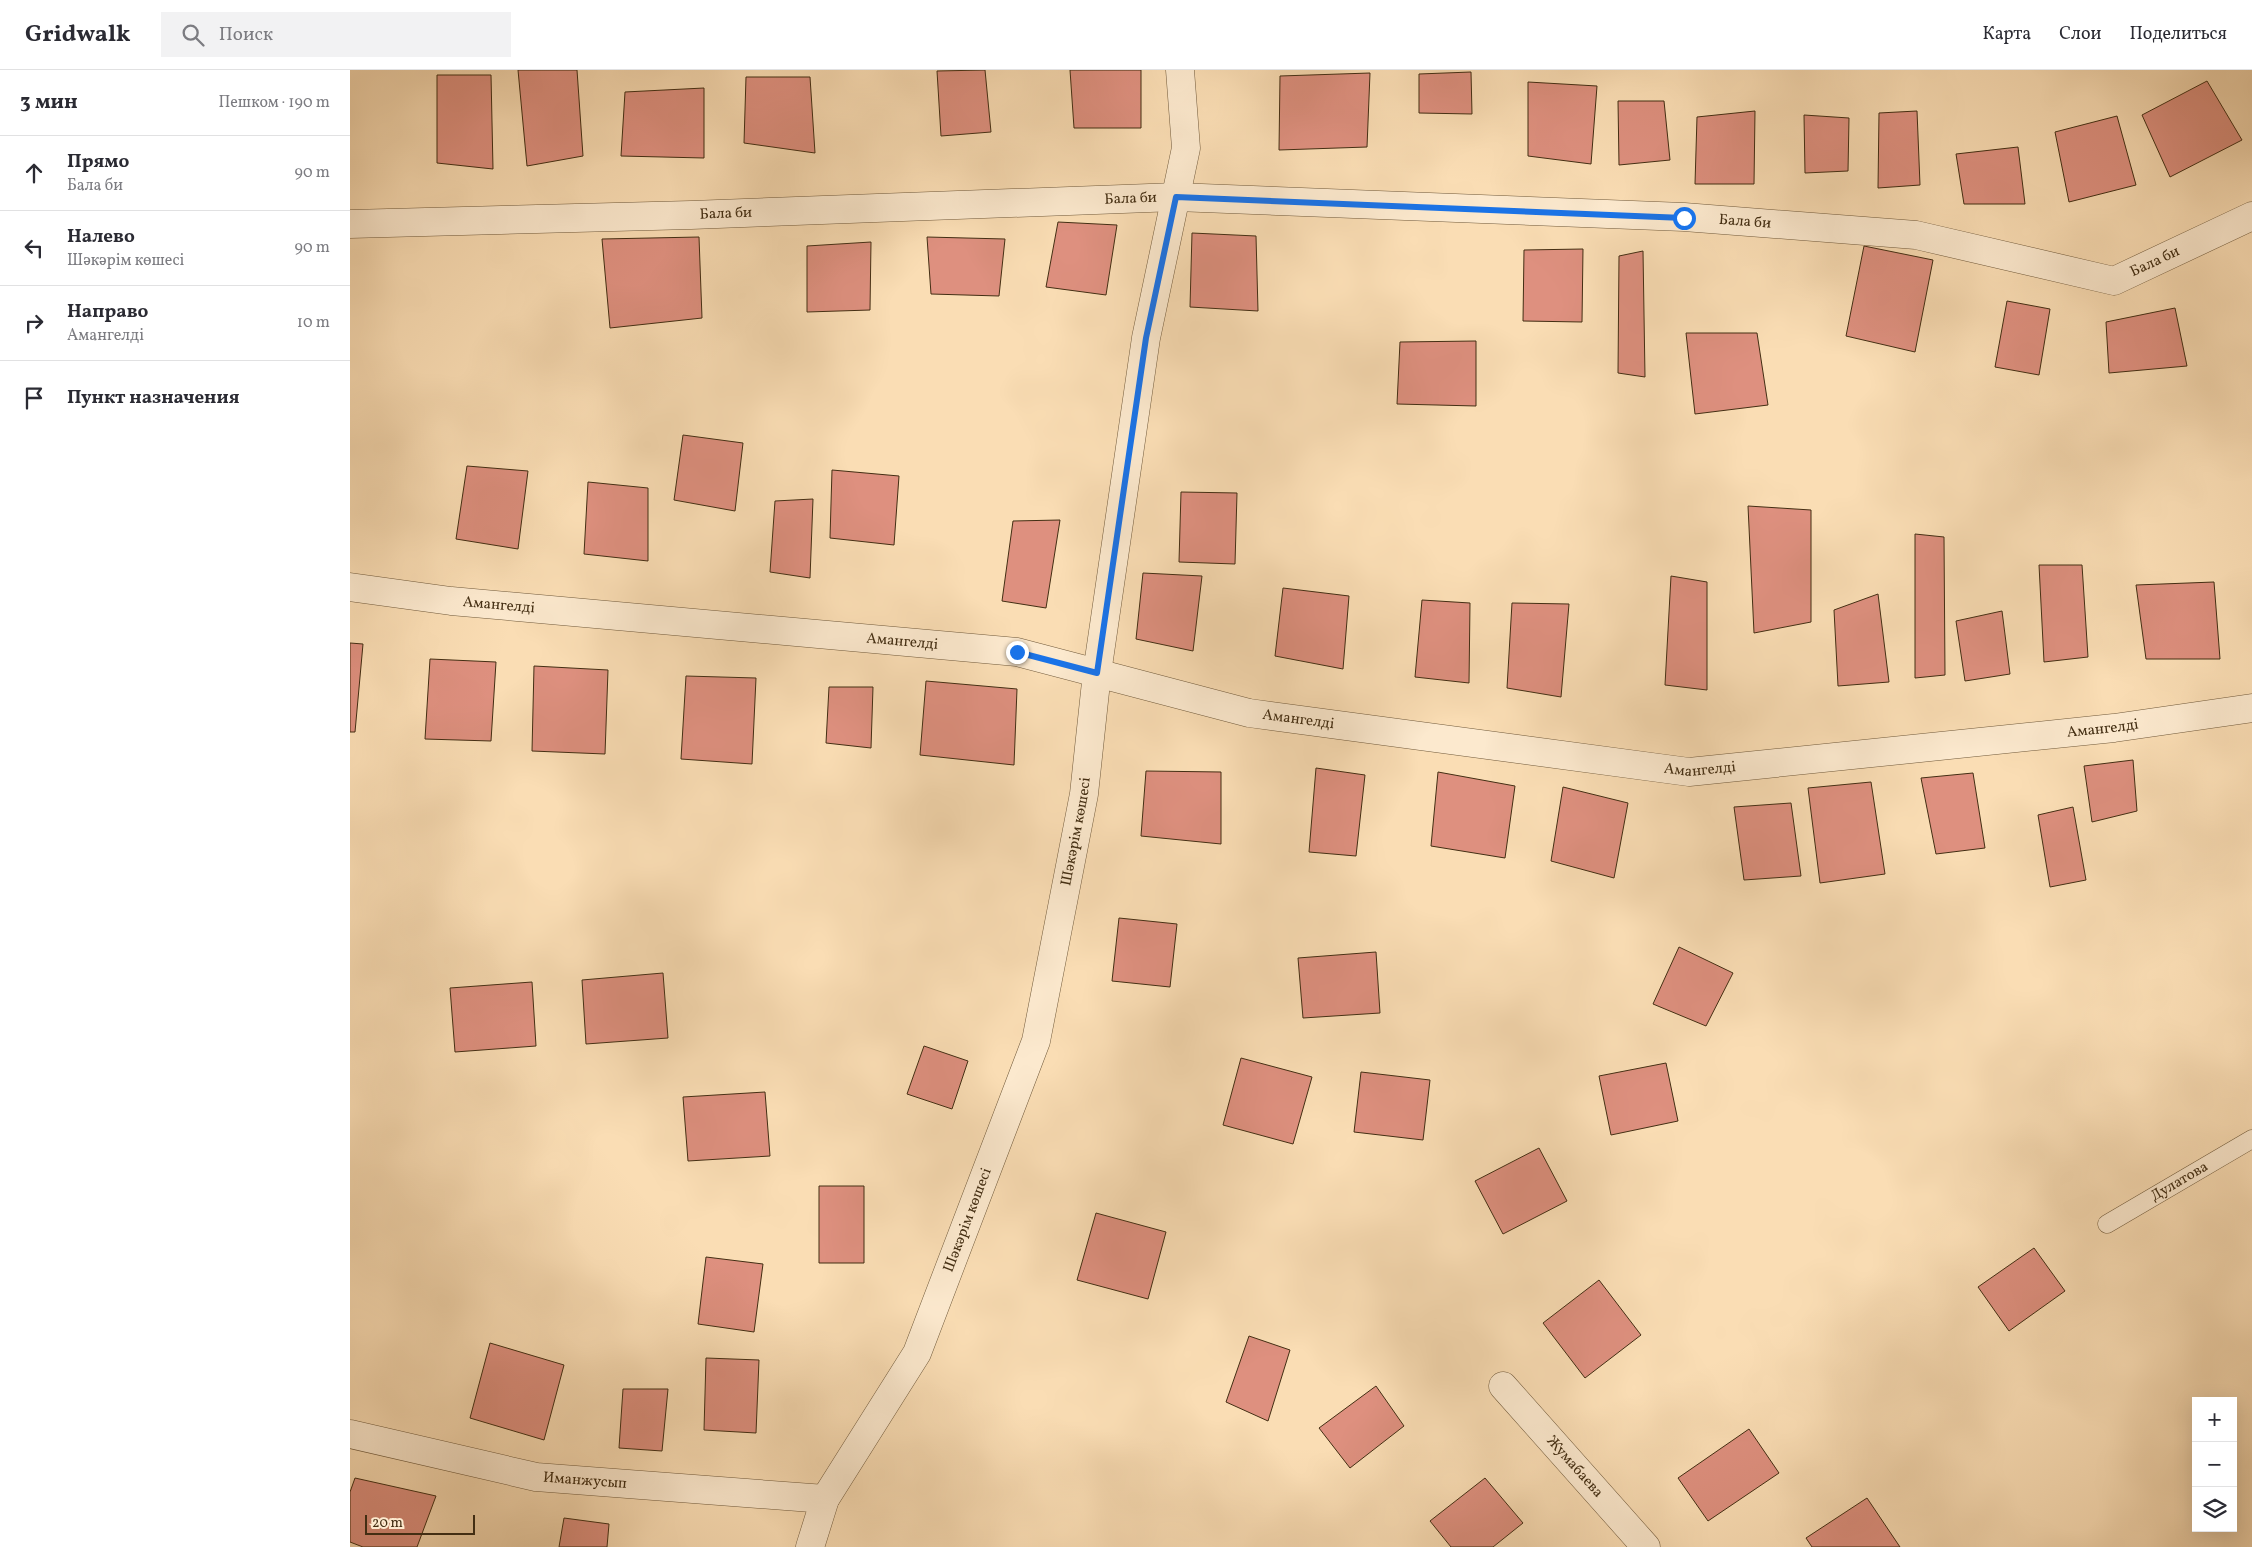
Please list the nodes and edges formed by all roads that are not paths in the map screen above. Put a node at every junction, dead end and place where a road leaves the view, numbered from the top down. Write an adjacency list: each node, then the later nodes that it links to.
1 (1180, 70): 2 (street, Шәкәрім көшесі)
2 (1176, 197): 3 (street, Бала би); 4 (street, Бала би); 6 (street, Шәкәрім көшесі)
3 (2252, 216)
4 (350, 224)
5 (350, 587): 6 (street, Амангелді)
6 (1097, 673): 7 (street, Амангелді); 12 (street, Шәкәрім көшесі)
7 (2252, 708)
8 (2252, 1139): 9 (lane, Дулатова)
9 (2106, 1224)
10 (1504, 1386): 14 (street, Жумабаева)
11 (350, 1434): 12 (street, Иманжусып)
12 (825, 1499): 13 (street, Шәкәрім көшесі)
13 (810, 1547)
14 (1646, 1547)

